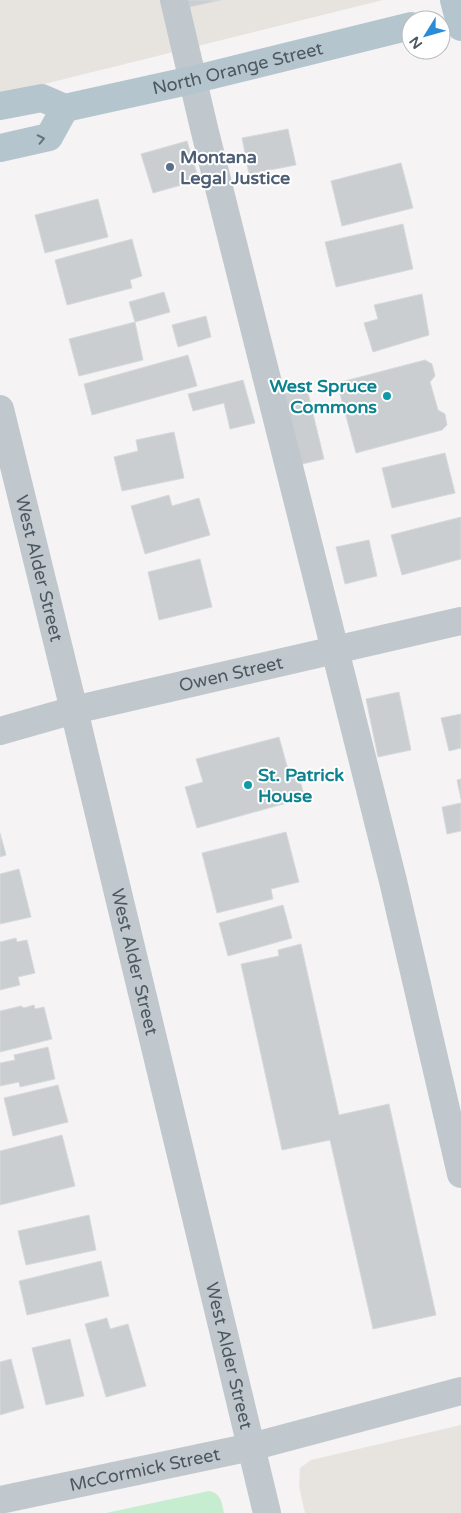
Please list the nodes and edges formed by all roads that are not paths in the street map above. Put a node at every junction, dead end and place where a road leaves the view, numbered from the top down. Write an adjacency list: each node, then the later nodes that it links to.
1 (174, 0): 3 (street)
2 (401, 28): 3 (main road, North Orange Street)
3 (192, 80): 5 (main road, North Orange Street); 9 (street)
4 (0, 106): 5 (main road)
5 (65, 108): 6 (main road, one-way to 5)
6 (0, 148)
7 (0, 410): 10 (street, West Alder Street)
8 (461, 621): 9 (street, Owen Street)
9 (334, 650): 10 (street, Owen Street); 12 (street)
10 (74, 710): 11 (street, Owen Street); 14 (street, West Alder Street)
11 (0, 731)
12 (461, 1174)
13 (461, 1391): 14 (street, McCormick Street)
14 (251, 1447): 15 (street, McCormick Street); 16 (street, West Alder Street)
15 (0, 1500)
16 (267, 1513)

